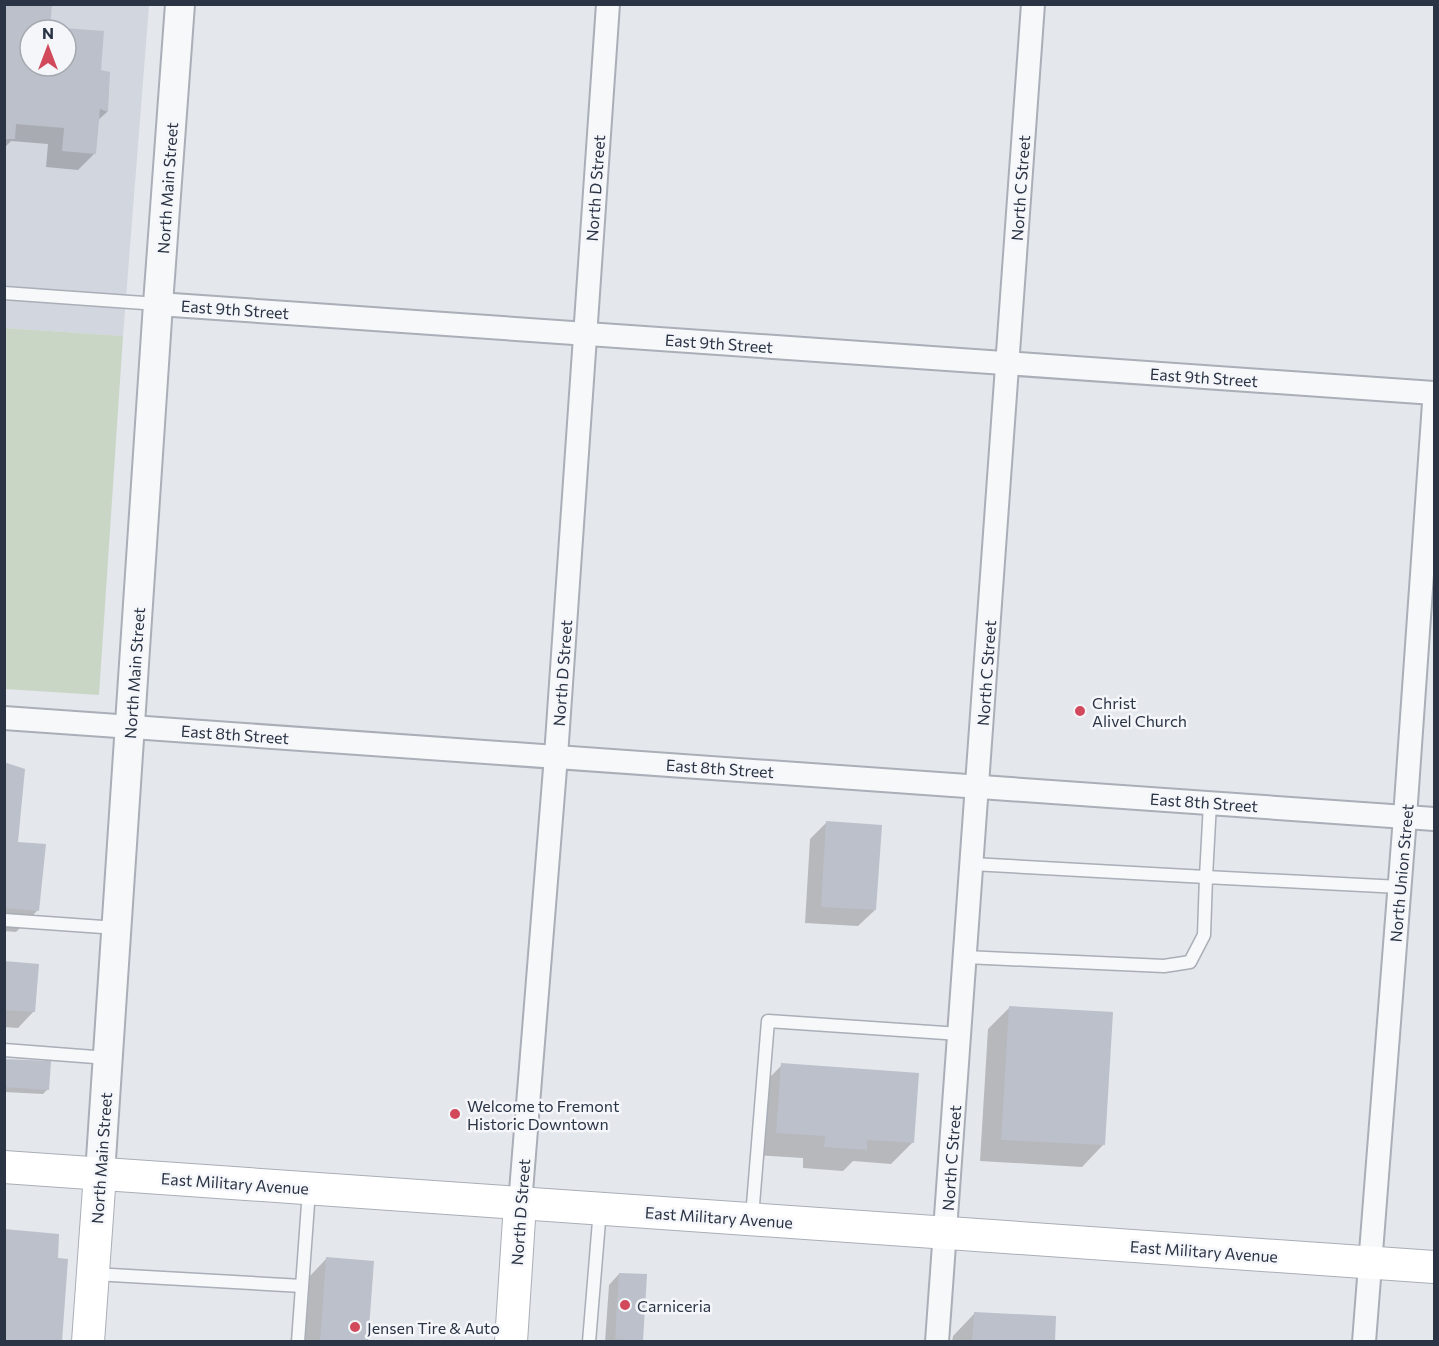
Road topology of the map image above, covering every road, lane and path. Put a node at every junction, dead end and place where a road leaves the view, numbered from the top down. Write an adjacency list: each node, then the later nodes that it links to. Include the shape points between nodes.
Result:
1 (180, 4): 5 (street, North Main Street)
2 (608, 4): 6 (street, North D Street)
3 (1033, 4): 7 (street, North C Street)
4 (4, 293): 5 (lane, East 9th Street)
5 (158, 304): 6 (street, East 9th Street); 11 (street, North Main Street)
6 (585, 333): 7 (street, East 9th Street); 12 (street, North D Street)
7 (1008, 364): 8 (street, East 9th Street); 13 (street, North C Street)
8 (1434, 393)
9 (1434, 403): 15 (street, North Union Street)
10 (4, 718): 11 (street, East 8th Street)
11 (131, 726): 12 (street, East 8th Street); 21 (street, North Main Street)
12 (556, 756): 13 (street, East 8th Street); 29 (street, North D Street)
13 (978, 786): 14 (street, East 8th Street); 17 (street, North C Street)
14 (1210, 803): 15 (street, East 8th Street); 18 (lane)
15 (1405, 817): 16 (street, East 8th Street); 19 (street, North Union Street)
16 (1434, 819)
17 (972, 864): 18 (lane); 22 (street, North C Street)
18 (1206, 877): 19 (lane); 22 (lane, via 1204,936 1190,962 1164,966)
19 (1400, 887): 33 (street, North Union Street)
20 (4, 920): 21 (lane)
21 (117, 928): 25 (street, North Main Street)
22 (965, 957): 23 (street, North C Street)
23 (960, 1034): 31 (lane, via 768,1021); 32 (street, North C Street)
24 (4, 1050): 25 (lane)
25 (108, 1058): 27 (street, North Main Street)
26 (4, 1167): 27 (main road, East Military Avenue)
27 (100, 1174): 28 (main road, East Military Avenue); 35 (main road, North Main Street)
28 (309, 1189): 29 (main road, East Military Avenue); 36 (lane)
29 (520, 1204): 30 (main road, East Military Avenue); 39 (main road, North D Street)
30 (600, 1209): 31 (main road, East Military Avenue); 40 (lane)
31 (752, 1220): 32 (main road, East Military Avenue)
32 (945, 1232): 33 (main road, East Military Avenue); 41 (street, North C Street)
33 (1369, 1263): 34 (main road, East Military Avenue); 42 (street, North Union Street)
34 (1434, 1267)
35 (93, 1274): 36 (lane); 37 (main road, North Main Street)
36 (302, 1286): 38 (lane)
37 (88, 1341)
38 (298, 1341)
39 (512, 1341)
40 (589, 1341)
41 (937, 1341)
42 (1364, 1341)

